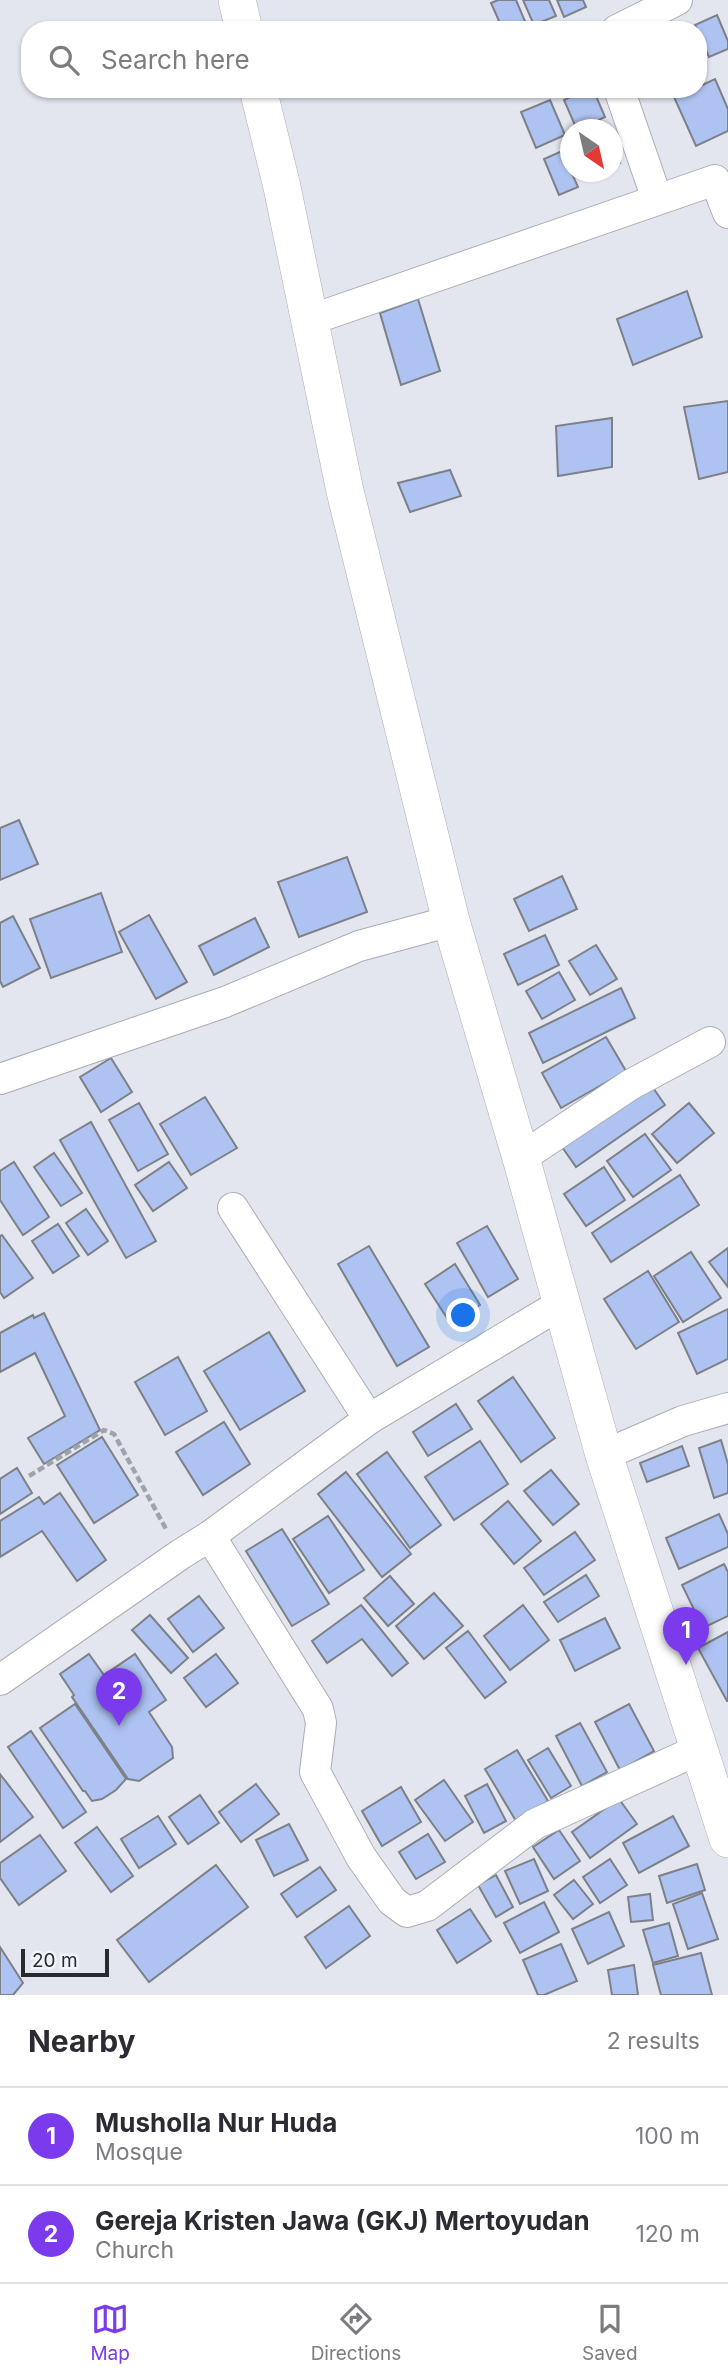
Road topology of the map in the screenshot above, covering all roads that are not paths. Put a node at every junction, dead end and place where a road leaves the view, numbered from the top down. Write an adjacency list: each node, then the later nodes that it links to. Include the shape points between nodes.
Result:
1 (237, 0): 3 (street)
2 (677, 0): 4 (street)
3 (242, 21)
4 (635, 21)
5 (260, 98): 10 (street)
6 (622, 98): 8 (street)
7 (721, 177): 8 (street); 9 (street)
8 (657, 198): 10 (street)
9 (728, 213)
10 (310, 320): 11 (street, via 345,491)
11 (451, 921): 13 (street, via 359,946 225,1002); 14 (street)
12 (710, 1042): 14 (street, via 629,1084)
13 (0, 1079)
14 (521, 1158): 16 (street)
15 (233, 1208): 18 (street)
16 (561, 1304): 18 (street); 19 (street)
17 (728, 1408): 19 (street, via 683,1421)
18 (369, 1419): 20 (street)
19 (604, 1455): 22 (street)
20 (210, 1536): 21 (street); 22 (street, via 318,1709 321,1723 315,1772 361,1857 392,1901 407,1912 427,1906 535,1824)
21 (0, 1680)
22 (700, 1749): 23 (street)
23 (728, 1839)

